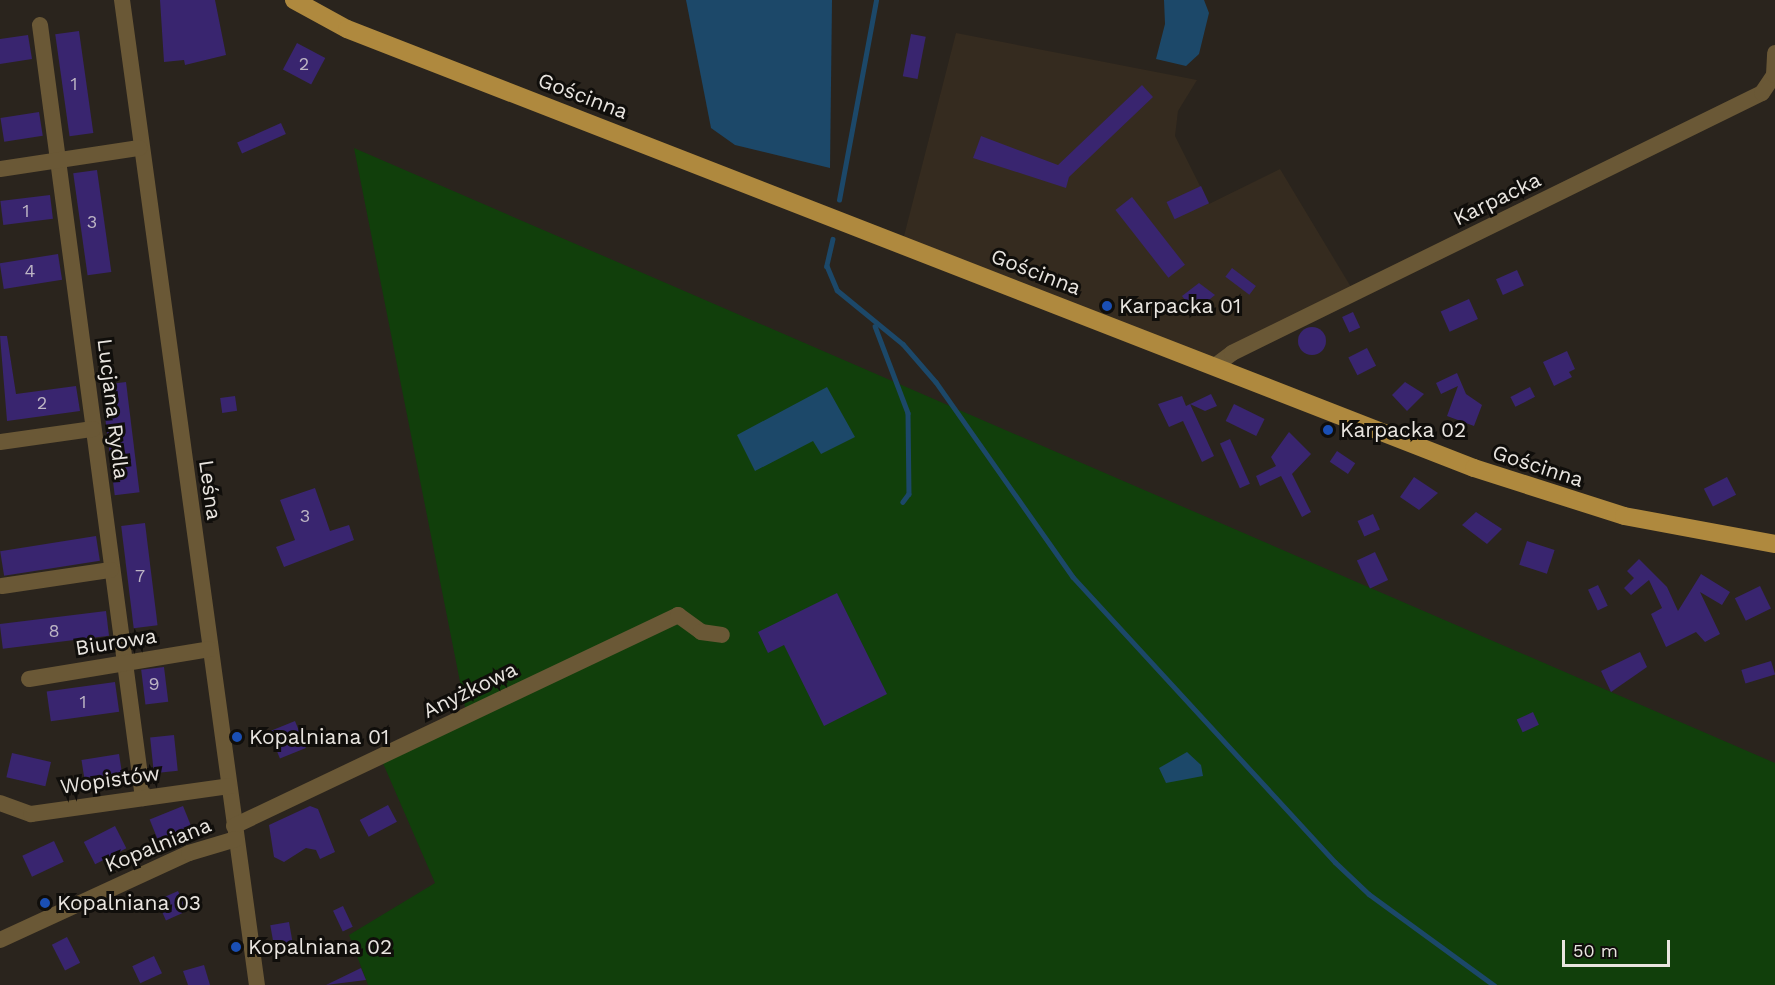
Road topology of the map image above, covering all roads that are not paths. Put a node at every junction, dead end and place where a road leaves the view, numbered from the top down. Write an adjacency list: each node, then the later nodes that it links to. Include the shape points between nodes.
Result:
1 (122, 0): 5 (street, Leśna)
2 (294, 0): 8 (main road, Gościnna, via 347,29)
3 (40, 25): 6 (street, Lucjana Rydla)
4 (1775, 53): 8 (street, Karpacka, via 1774,75 1762,93 1242,348)
5 (140, 148): 6 (street); 15 (street, Leśna)
6 (59, 161): 7 (street); 9 (street, Lucjana Rydla)
7 (0, 169)
8 (1215, 366): 11 (main road, Gościnna, via 1535,490 1624,516)
9 (93, 429): 10 (street); 12 (street, Lucjana Rydla)
10 (0, 442)
11 (1775, 544)
12 (111, 570): 13 (street); 16 (street, Lucjana Rydla)
13 (2, 586)
14 (722, 635): 21 (street, Anyżkowa, via 701,632 678,615)
15 (210, 649): 16 (street, Biurowa); 18 (street, Leśna)
16 (123, 663): 17 (street, Biurowa); 19 (street, Lucjana Rydla)
17 (30, 679)
18 (229, 786): 19 (street, Wopistów); 21 (street, Leśna)
19 (143, 798): 20 (street, Wopistów, via 31,814)
20 (0, 803)
21 (235, 833): 22 (street, Kopalniana); 23 (street, Leśna)
22 (0, 940)
23 (257, 985)

